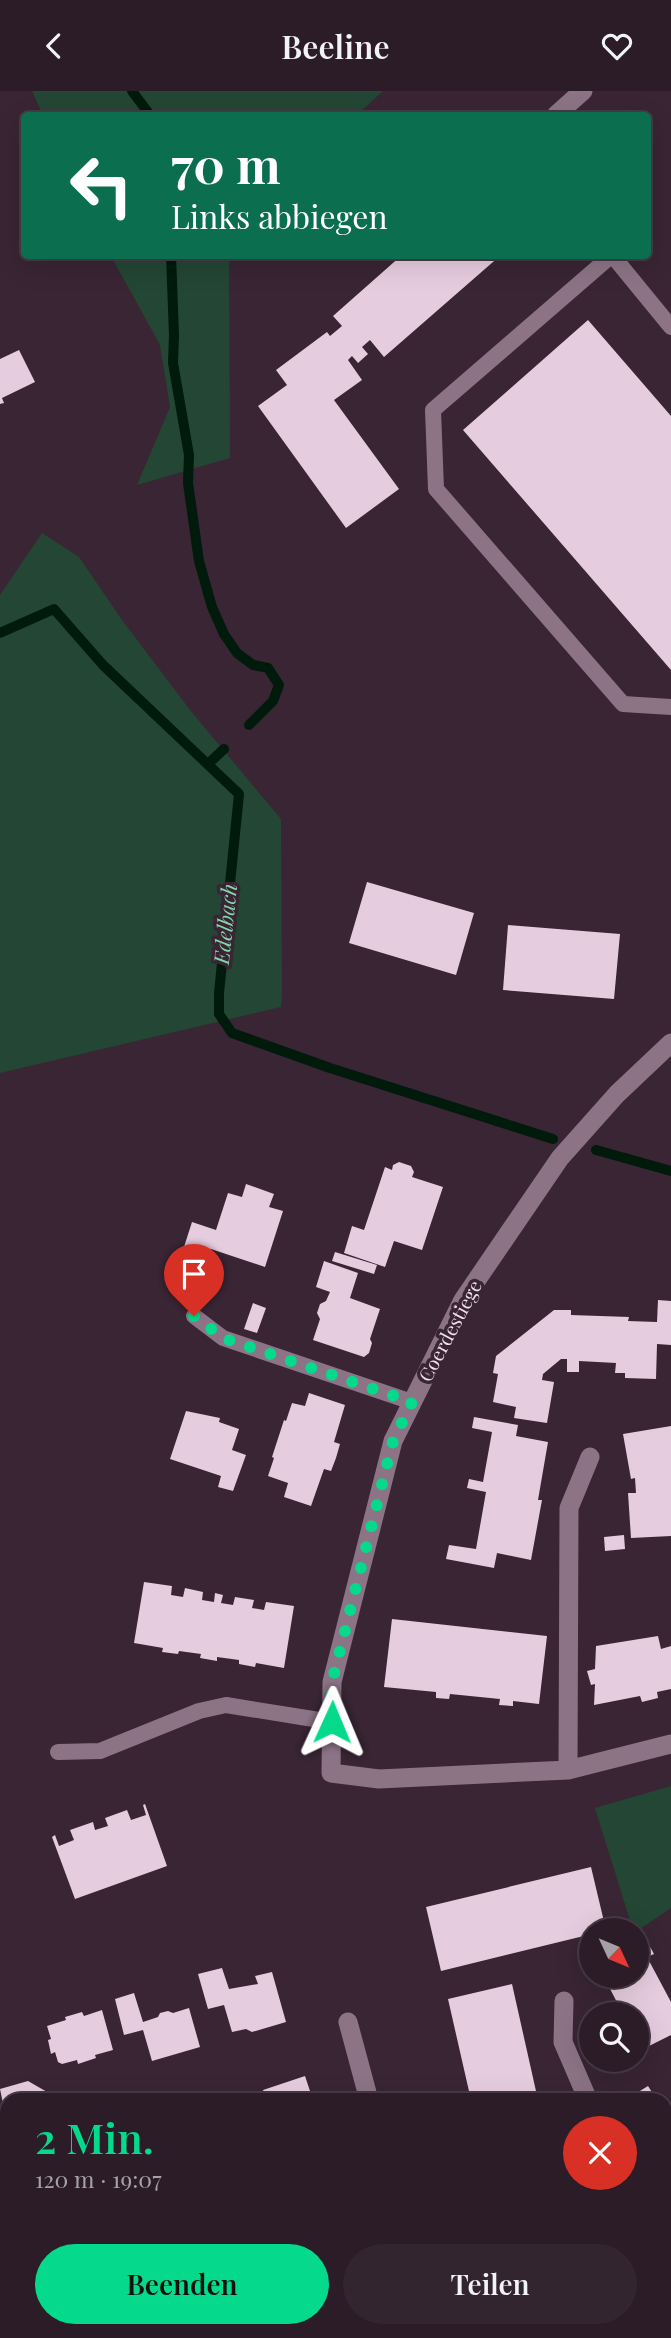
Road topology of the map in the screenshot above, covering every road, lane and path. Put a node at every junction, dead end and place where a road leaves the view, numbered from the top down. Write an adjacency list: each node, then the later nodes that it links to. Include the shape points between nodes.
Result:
1 (583, 91): 2 (street)
2 (559, 112)
3 (607, 259): 6 (lane, via 433,410 436,489 623,704)
4 (615, 259): 5 (lane)
5 (671, 327)
6 (671, 707)
7 (671, 1043): 9 (street, Coerdestiege, via 617,1094 561,1158 463,1300)
8 (194, 1316): 9 (lane, via 223,1338)
9 (412, 1402): 11 (street, Coerdestiege, via 393,1441 332,1682)
10 (590, 1457): 14 (street, via 569,1507)
11 (332, 1722): 13 (lane, via 226,1705 199,1711 100,1751); 14 (street, Coerdestiege, via 331,1773 379,1779)
12 (671, 1744): 14 (street, Coerdestiege)
13 (58, 1752)
14 (568, 1770)
15 (564, 2001): 18 (street, via 563,2042)
16 (348, 2022): 17 (street)
17 (367, 2093)
18 (585, 2093)

